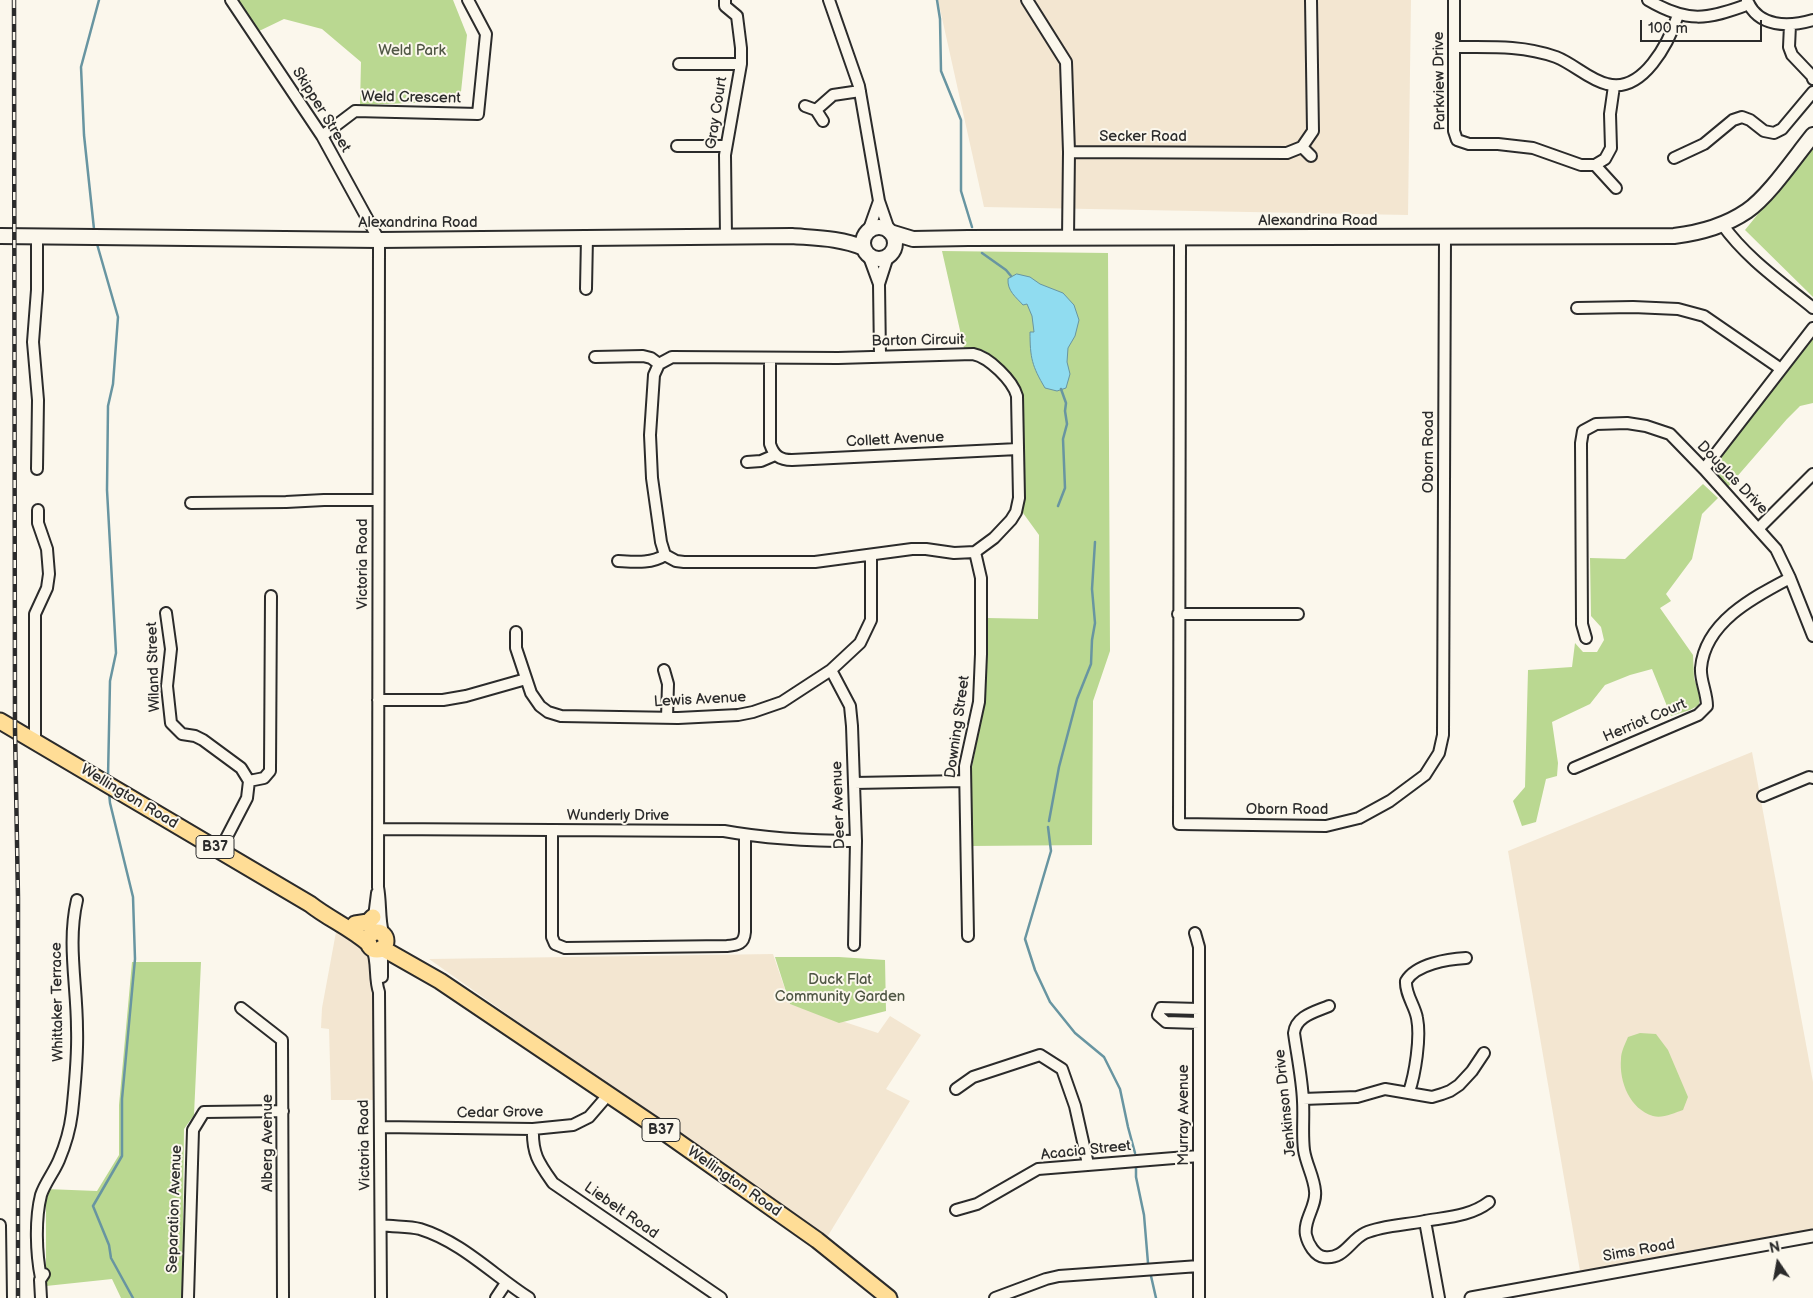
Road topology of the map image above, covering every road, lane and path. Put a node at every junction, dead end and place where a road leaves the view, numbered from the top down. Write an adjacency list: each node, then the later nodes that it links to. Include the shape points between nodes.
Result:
1 (231, 0): 24 (street, Skipper Street)
2 (468, 0): 24 (street, Weld Crescent, via 486,34 478,114 355,111)
3 (726, 0): 15 (street, Gray Court, via 725,6 737,16)
4 (829, 0): 18 (street)
5 (1027, 0): 28 (street, via 1066,62)
6 (1311, 0): 27 (street, via 1313,131)
7 (1454, 0): 13 (street, Parkview Drive)
8 (1648, 0): 10 (street)
9 (1748, 2): 10 (street, via 1712,16); 12 (street, via 1760,17 1774,24)
10 (1678, 15): 17 (street, via 1656,60 1639,77 1627,84)
11 (1813, 20): 12 (street)
12 (1790, 25): 16 (street, via 1792,55)
13 (1454, 47): 17 (street, via 1528,49 1558,58 1596,80); 31 (street, Parkview Drive, via 1454,131 1458,140 1469,144 1533,148 1581,165)
14 (679, 64): 15 (street)
15 (741, 64): 26 (street, Gray Court)
16 (1813, 79)
17 (1614, 86): 31 (street, via 1610,148 1605,159)
18 (860, 91): 21 (street, via 833,95); 33 (street)
19 (1813, 92): 30 (street, via 1782,129 1774,133 1764,131 1742,117 1733,120 1704,144)
20 (805, 106): 21 (street)
21 (816, 110): 22 (street)
22 (823, 121)
23 (1813, 135): 34 (main road, Alexandrina Road, via 1747,212)
24 (322, 136): 44 (street, Skipper Street)
25 (677, 146): 26 (street)
26 (726, 146): 38 (street, Gray Court)
27 (1302, 146): 28 (street, Secker Road, via 1287,153); 29 (street)
28 (1069, 152): 42 (street)
29 (1311, 156)
30 (1674, 158)
31 (1594, 165): 32 (street)
32 (1616, 188)
33 (879, 201): 35 (street); 45 (street)
34 (1722, 224): 40 (main road, Alexandrina Road, via 1698,234 1674,236); 50 (street, via 1746,254)
35 (889, 231): 43 (main road, Alexandrina Road); 45 (main road, via 876,228); 46 (main road, via 895,240)
36 (0, 236): 37 (main road, Alexandrina Road)
37 (37, 236): 44 (main road, Alexandrina Road); 60 (street, via 33,342 38,400)
38 (726, 237): 41 (main road, Alexandrina Road); 45 (main road, Alexandrina Road, via 792,236)
39 (1180, 237): 40 (main road, Alexandrina Road); 42 (main road, Alexandrina Road); 74 (street, Oborn Road)
40 (1445, 237): 74 (street, Oborn Road, via 1443,735 1440,753 1426,775 1390,801 1344,823 1326,826 1179,824)
41 (587, 238): 44 (main road, Alexandrina Road); 48 (street)
42 (1068, 238): 43 (main road, Alexandrina Road)
43 (913, 239): 46 (main road)
44 (379, 240): 63 (street, Victoria Road)
45 (867, 242): 46 (main road, via 878,259); 47 (street)
46 (890, 254): 47 (street)
47 (879, 284): 52 (street)
48 (586, 289)
49 (1577, 308): 56 (street, via 1678,308 1704,316)
50 (1813, 308)
51 (1813, 328): 56 (street)
52 (880, 356): 54 (street, Barton Circuit); 57 (street, Barton Circuit, via 981,356 1016,391)
53 (595, 357): 55 (street, via 643,356)
54 (770, 358): 55 (street, Barton Circuit, via 672,358); 58 (street, via 770,444)
55 (659, 364): 68 (street, via 654,374 650,435 652,478)
56 (1781, 369): 61 (street)
57 (1018, 449): 58 (street, Collett Avenue, via 792,460); 67 (street, Barton Circuit, via 1020,498 1016,512 994,538)
58 (775, 455): 59 (street, Collett Avenue, via 761,462)
59 (747, 462)
60 (37, 469)
61 (1704, 469): 66 (street, Douglas Drive); 78 (street, Douglas Drive, via 1670,434 1646,426 1596,424 1584,431 1581,443 1582,624)
62 (1813, 474): 66 (street)
63 (378, 500): 64 (street); 82 (street, Victoria Road)
64 (191, 503)
65 (38, 510): 85 (street, via 49,568 47,588 35,614)
66 (1759, 528): 71 (street, Douglas Drive, via 1776,549)
67 (975, 552): 69 (street, via 912,549); 88 (street, Downing Street, via 981,578 979,702 968,749)
68 (665, 555): 69 (street, via 684,562 796,562); 70 (street, via 649,562)
69 (871, 555): 80 (street, Lewis Avenue, via 871,620 860,643)
70 (618, 562)
71 (1790, 578): 77 (street, Douglas Drive); 86 (street, Herriot Court, via 1751,598 1718,627 1704,652 1701,670 1707,706 1698,714)
72 (271, 596): 89 (street, via 270,771 264,778)
73 (166, 613): 89 (street, Wiland Street, via 171,649 167,686 171,723 182,734 203,740 241,768)
74 (1178, 614): 75 (street)
75 (1298, 614)
76 (516, 632): 81 (street, Lewis Avenue, via 516,648)
77 (1813, 636)
78 (1586, 638)
79 (664, 670): 83 (street, via 668,684)
80 (831, 670): 83 (street, Lewis Avenue, via 782,702 753,712); 90 (street, Deer Avenue, via 850,706)
81 (526, 679): 82 (street, via 443,700); 83 (street, Lewis Avenue, via 536,702 554,714)
82 (378, 700): 92 (street, Victoria Road)
83 (667, 718)
84 (0, 720): 85 (main road, Wellington Road / B37)
85 (34, 740): 96 (main road, Wellington Road / B37)
86 (1574, 768)
87 (1813, 778): 91 (street)
88 (965, 781): 90 (street); 103 (street, Downing Street)
89 (249, 782): 96 (street, via 247,798)
90 (854, 783): 95 (street, Deer Avenue)
91 (1763, 796)
92 (379, 829): 93 (street, Wunderly Drive); 97 (street, Victoria Road)
93 (552, 831): 94 (street, Wunderly Drive, via 724,831); 94 (street, via 552,937 555,944 566,948 736,946 741,943 744,938)
94 (745, 835): 95 (street, Wunderly Drive, via 809,841)
95 (856, 841): 105 (street, Deer Avenue)
96 (220, 850): 99 (main road, Wellington Road / B37)
97 (378, 887): 100 (street, Victoria Road); 104 (street, Victoria Road, via 381,899)
98 (77, 900): 132 (street, Whittaker Terrace, via 72,920 77,1030 72,1114 65,1143 42,1194 37,1245 43,1275)
99 (310, 904): 101 (main road, Wellington Road / B37); 104 (main road, Wellington Road / B37)
100 (373, 917): 101 (main road); 104 (street, Victoria Road)
101 (354, 924): 104 (main road, Wellington Road / B37)
102 (1195, 933): 111 (street, Murray Avenue, via 1199,947)
103 (968, 936)
104 (378, 944): 107 (main road, Wellington Road / B37); 107 (main road, Wellington Road / B37, via 391,958); 108 (street, Victoria Road, via 375,960); 108 (street, Victoria Road, via 382,986)
105 (854, 945)
106 (1466, 958): 115 (street, via 1448,959 1416,970 1406,981 1418,1029 1414,1076)
107 (426, 971): 116 (main road, Wellington Road / B37)
108 (379, 992): 119 (street, Victoria Road)
109 (1329, 1006): 117 (street, Jenkinson Drive, via 1310,1014 1295,1026)
110 (241, 1008): 118 (street, Alberg Avenue, via 282,1040)
111 (1199, 1009): 112 (street, Murray Avenue); 112 (street, via 1161,1008 1158,1015 1166,1022)
112 (1199, 1023): 121 (street, Murray Avenue)
113 (1484, 1053): 115 (street, via 1472,1071 1450,1092 1432,1097)
114 (956, 1089): 122 (street, via 973,1077 1040,1055 1062,1069 1075,1106)
115 (1409, 1092): 117 (street, via 1385,1089 1358,1097)
116 (608, 1094): 120 (street, Cedar Grove, via 589,1117 573,1125); 139 (main road, Wellington Road / B37, via 817,1240)
117 (1303, 1100): 125 (street, Jenkinson Drive, via 1304,1152 1315,1190 1305,1232 1314,1251 1323,1258 1332,1257 1374,1230)
118 (283, 1111): 133 (street, Separation Avenue, via 204,1112 193,1130); 134 (street, Alberg Avenue)
119 (380, 1127): 120 (street, Cedar Grove); 127 (street, Victoria Road)
120 (533, 1129): 138 (street, Liebelt Road, via 532,1143 538,1161 553,1183)
121 (1199, 1156): 122 (street, Acacia Street); 129 (street, Murray Avenue)
122 (1088, 1164): 124 (street, Acacia Street, via 1038,1169 977,1204)
123 (1489, 1202): 125 (street, Jenkinson Drive, via 1471,1213)
124 (956, 1210)
125 (1425, 1221): 142 (street)
126 (0, 1225): 131 (street)
127 (381, 1225): 130 (street, via 419,1229 454,1243); 135 (street, Victoria Road)
128 (1813, 1236): 143 (street, Sims Road)
129 (1199, 1266): 140 (street, via 1059,1276); 141 (street, Murray Avenue)
130 (506, 1283): 136 (street); 137 (street)
131 (2, 1298)
132 (41, 1298)
133 (188, 1298)
134 (283, 1298)
135 (381, 1298)
136 (496, 1298)
137 (529, 1298)
138 (721, 1298)
139 (889, 1298)
140 (995, 1298)
141 (1198, 1298)
142 (1439, 1298)
143 (1471, 1298)

